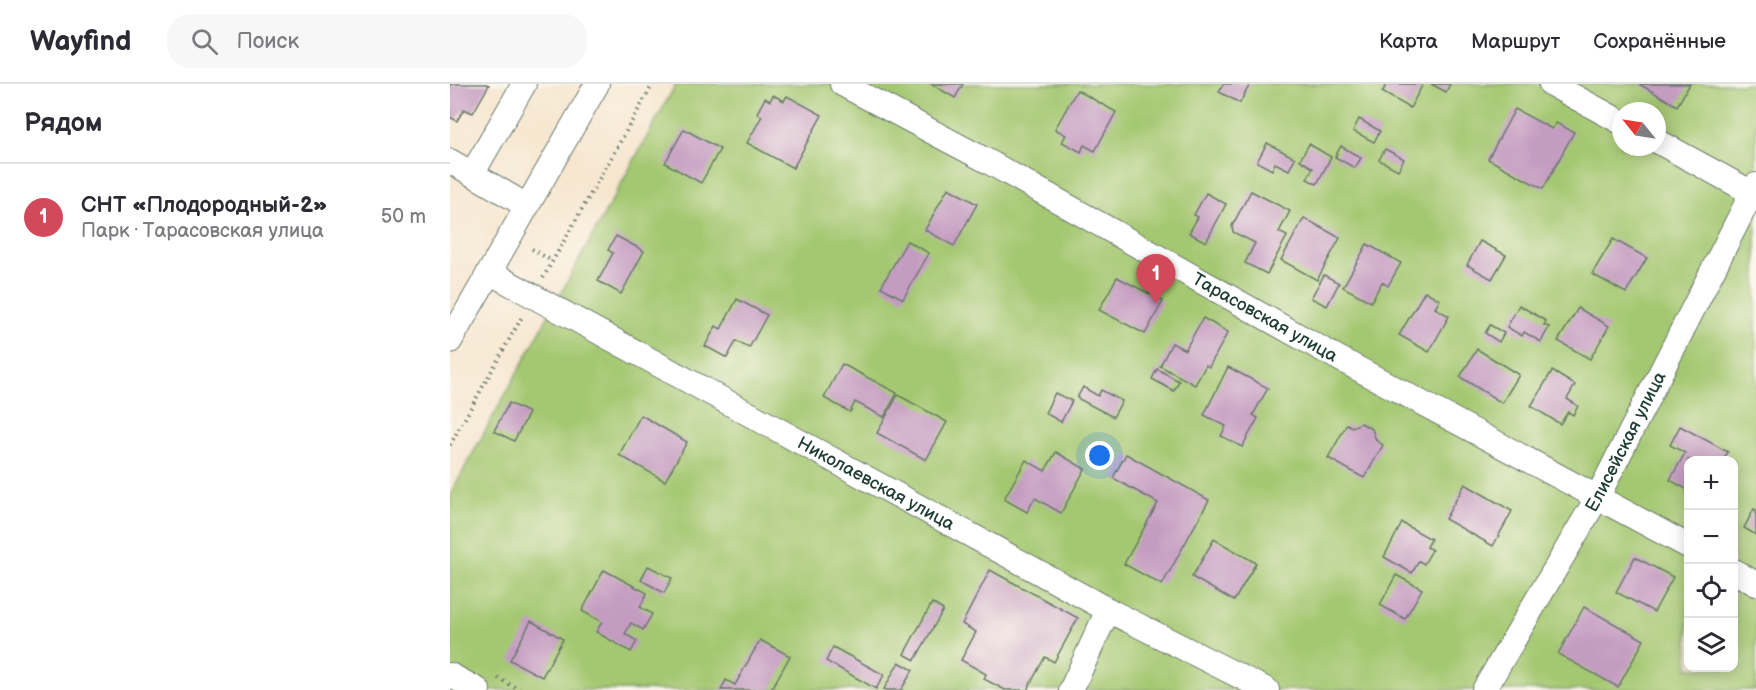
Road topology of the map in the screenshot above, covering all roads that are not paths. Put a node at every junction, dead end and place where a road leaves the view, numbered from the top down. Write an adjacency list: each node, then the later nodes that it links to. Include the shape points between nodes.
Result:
1 (524, 84): 8 (street)
2 (597, 84): 10 (street)
3 (842, 84): 13 (street, Тарасовская улица)
4 (1551, 84): 5 (street)
5 (1612, 117)
6 (1666, 146): 9 (street)
7 (450, 161): 8 (street)
8 (472, 174): 10 (street)
9 (1755, 191): 13 (street, Елисейская улица)
10 (527, 206): 11 (street)
11 (489, 272): 12 (street); 17 (street, Николаевская улица)
12 (450, 342)
13 (1597, 498): 14 (street, Тарасовская улица); 22 (street, Елисейская улица)
14 (1684, 543)
15 (1738, 573): 16 (street)
16 (1756, 584)
17 (1108, 610): 20 (street); 21 (street, Николаевская улица)
18 (450, 675): 19 (street)
19 (478, 690)
20 (1071, 690)
21 (1267, 690)
22 (1484, 690)

